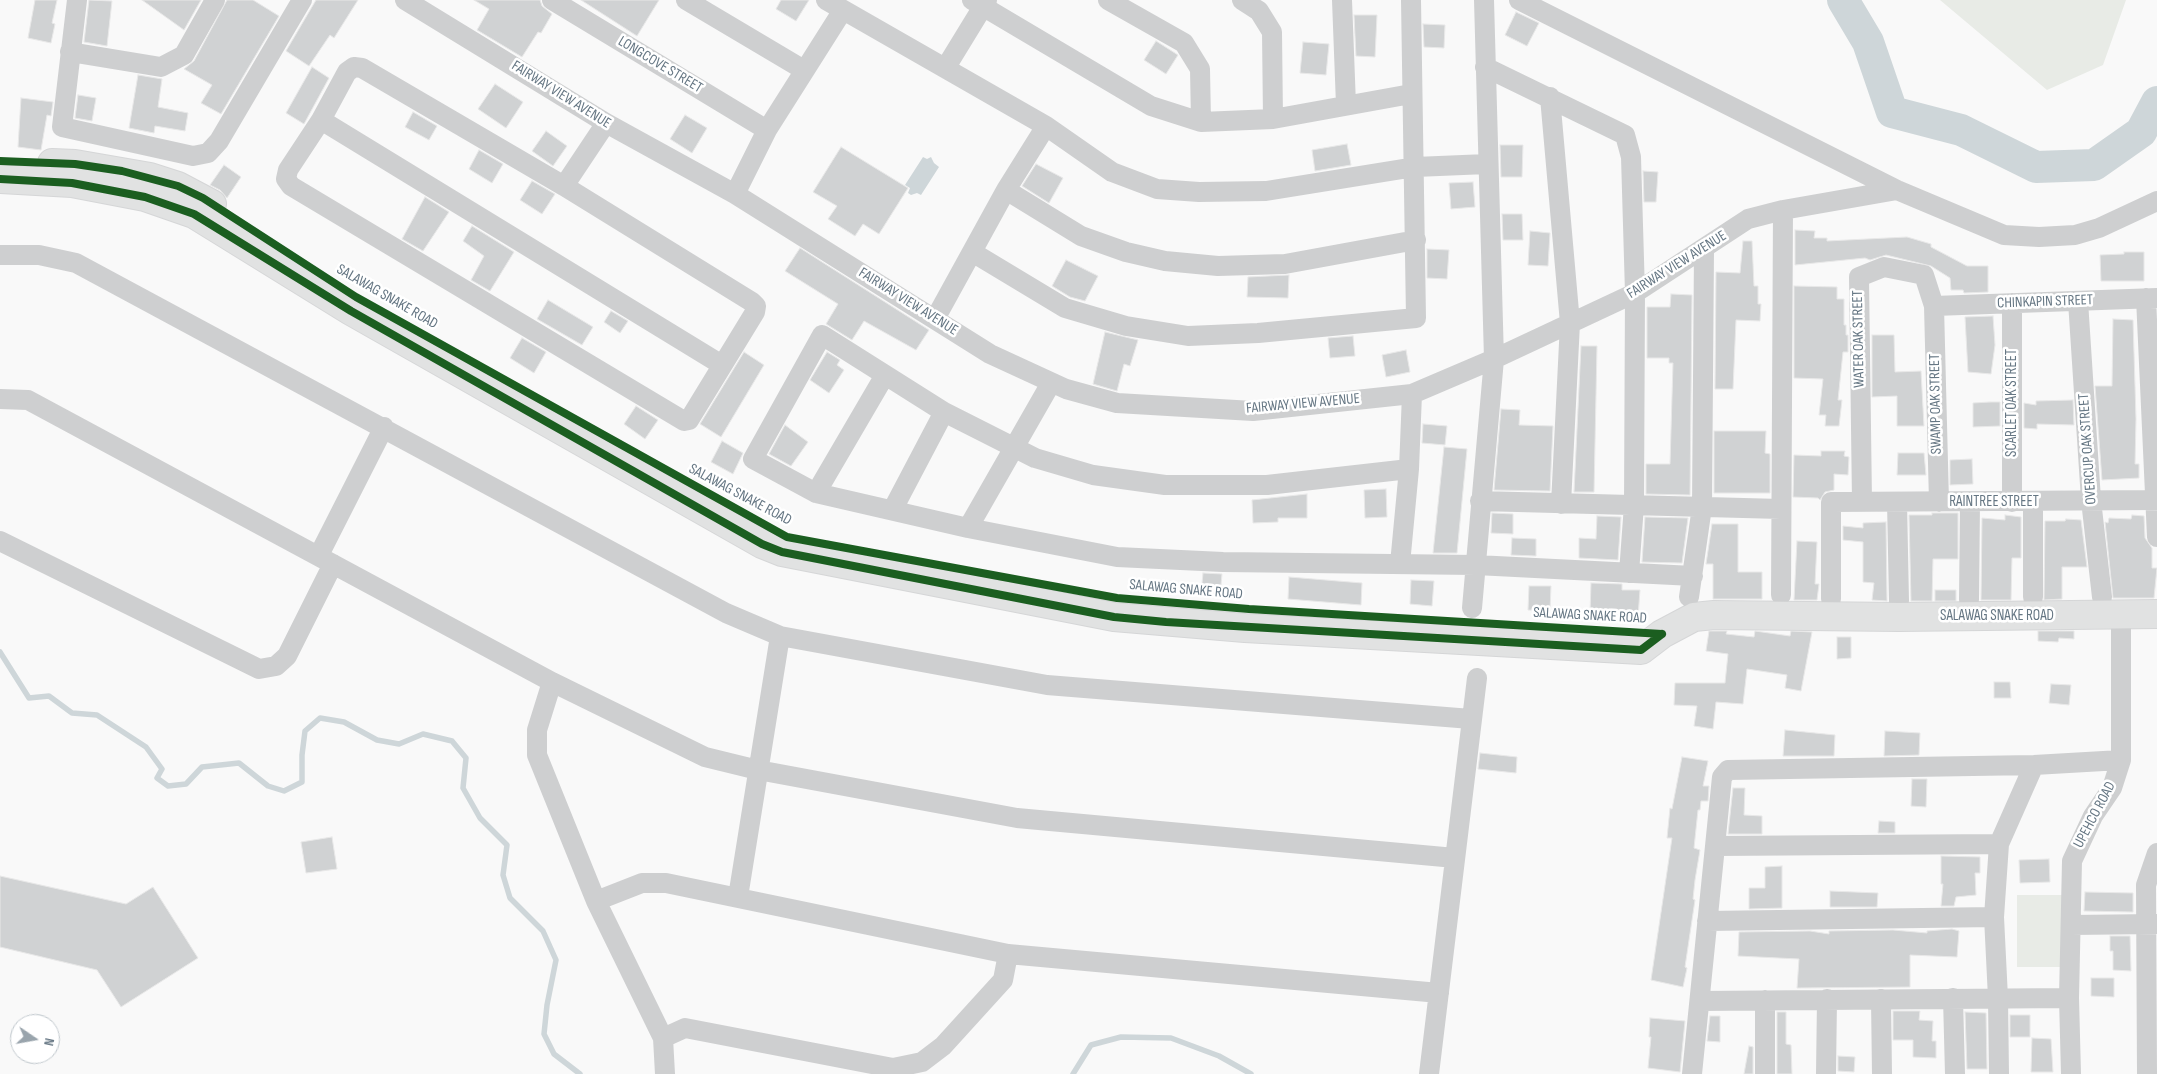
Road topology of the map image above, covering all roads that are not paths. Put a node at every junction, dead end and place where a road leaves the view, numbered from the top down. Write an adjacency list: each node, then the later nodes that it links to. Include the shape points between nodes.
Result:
1 (77, 0): 15 (street)
2 (215, 0): 15 (street, via 184,55 162,67)
3 (302, 0): 15 (street, via 220,141 208,153 192,156 62,126)
4 (405, 0): 25 (street, FAIRWAY VIEW AVENUE)
5 (552, 0): 27 (street, LONGCOVE STREET)
6 (686, 0): 18 (street)
7 (1108, 0): 24 (street, via 1184,44 1200,69)
8 (1242, 0): 22 (street, via 1259,11 1272,32)
9 (1342, 0): 21 (street)
10 (1412, 0): 19 (street)
11 (1484, 0): 16 (street)
12 (1519, 0): 34 (street)
13 (980, 2): 17 (street); 24 (street, via 1151,106)
14 (834, 5): 17 (street); 18 (street)
15 (70, 52)
16 (1485, 66): 20 (street); 29 (street)
17 (946, 67): 26 (street)
18 (804, 70): 27 (street)
19 (1412, 94): 21 (street); 30 (street)
20 (1550, 97): 42 (street, via 1625,135 1631,156); 48 (street)
21 (1346, 105): 22 (street)
22 (1272, 119): 24 (street)
23 (321, 120): 32 (street, via 346,72 354,67 362,68); 50 (street); 50 (street, via 288,170 286,179 291,186 684,421 689,420)
24 (1201, 122)
25 (606, 123): 32 (street); 35 (street, FAIRWAY VIEW AVENUE)
26 (1046, 126): 30 (street, via 1112,172 1157,189 1266,191); 33 (street)
27 (767, 130): 35 (street)
28 (0, 161): 81 (main road, SALAWAG SNAKE ROAD, via 75,164 122,171 178,186 203,198 356,297 787,536)
29 (1487, 164): 30 (street); 49 (street)
30 (1415, 167): 38 (street)
31 (0, 179): 81 (main road, SALAWAG SNAKE ROAD, via 72,183 145,197 194,214 351,311 762,544 782,552)
32 (564, 186): 50 (street, via 756,306 756,312)
33 (1006, 190): 38 (street, via 1081,236 1165,261 1218,266 1285,264); 40 (street)
34 (1898, 190): 36 (street, via 2004,235 2039,237 2075,235 2099,228); 37 (street, FAIRWAY VIEW AVENUE)
35 (735, 194): 47 (street, FAIRWAY VIEW AVENUE)
36 (2157, 200)
37 (1783, 210): 39 (street, FAIRWAY VIEW AVENUE, via 1748,219); 73 (street)
38 (1416, 240): 40 (street, via 1416,318 1258,333 1188,336 1126,326 1065,308)
39 (1704, 250): 42 (street, FAIRWAY VIEW AVENUE); 71 (street)
40 (972, 252): 47 (street)
41 (0, 255): 56 (street, via 39,255 76,263)
42 (1635, 293): 48 (street, FAIRWAY VIEW AVENUE); 70 (street)
43 (2151, 298): 44 (street, CHINKAPIN STREET); 61 (street)
44 (2078, 301): 45 (street, CHINKAPIN STREET); 60 (street, OVERCUP OAK STREET)
45 (2012, 303): 46 (street, CHINKAPIN STREET); 67 (street, SCARLET OAK STREET)
46 (1934, 306): 63 (street, WATER OAK STREET, via 1924,275 1884,268 1858,277); 65 (street, SWAMP OAK STREET)
47 (935, 319): 52 (street, FAIRWAY VIEW AVENUE, via 990,354)
48 (1570, 323): 49 (street, FAIRWAY VIEW AVENUE); 69 (street)
49 (1494, 359): 53 (street, FAIRWAY VIEW AVENUE); 62 (street)
50 (722, 366)
51 (885, 376): 55 (street); 59 (street); 59 (street, via 822,335 753,460)
52 (1051, 383): 53 (street, FAIRWAY VIEW AVENUE, via 1117,403 1253,410); 57 (street)
53 (1412, 394): 58 (street)
54 (0, 399): 77 (street, via 28,400)
55 (944, 412): 57 (street); 72 (street)
56 (384, 427): 77 (street); 92 (street, via 726,612)
57 (1014, 447): 58 (street, via 1035,458 1093,475 1165,485 1267,485); 74 (street)
58 (1409, 470): 78 (street)
59 (816, 493): 72 (street)
60 (2091, 500): 61 (street, RAINTREE STREET); 68 (street, RAINTREE STREET); 89 (street, OVERCUP OAK STREET)
61 (2156, 500): 75 (street)
62 (1480, 501): 69 (street); 79 (street)
63 (1862, 502): 64 (street, RAINTREE STREET); 86 (street, RAINTREE STREET, via 1830,502)
64 (1897, 502): 65 (street, RAINTREE STREET); 88 (street)
65 (1939, 502): 66 (street, RAINTREE STREET)
66 (1970, 502): 67 (street, RAINTREE STREET); 87 (street)
67 (2012, 502): 68 (street, RAINTREE STREET)
68 (2033, 502): 84 (street)
69 (1561, 504): 70 (street)
70 (1634, 505): 71 (street); 80 (street)
71 (1702, 507): 73 (street); 82 (street)
72 (893, 509): 74 (street)
73 (1781, 509): 83 (street)
74 (968, 528): 78 (street, via 1117,557)
75 (2157, 537)
76 (0, 541): 77 (street, via 259,669 276,666 287,656)
77 (326, 559): 94 (street)
78 (1400, 564): 79 (street)
79 (1476, 565): 80 (street); 90 (street)
80 (1629, 573): 82 (street)
81 (949, 576): 89 (main road, SALAWAG SNAKE ROAD, via 1168,604 1662,634 1694,617 1714,615)
82 (1693, 576): 85 (street)
83 (1781, 595)
84 (2033, 597)
85 (1688, 598)
86 (1830, 599)
87 (1969, 600)
88 (1899, 601)
89 (2112, 607): 91 (main road, SALAWAG SNAKE ROAD); 96 (street, UPEHCO ROAD)
90 (1472, 608)
91 (2157, 614)
92 (780, 636): 95 (street, via 1046,685); 98 (street)
93 (1476, 678): 95 (street)
94 (552, 682): 98 (street, via 705,756); 104 (street, via 537,730 537,755)
95 (1472, 719): 102 (street)
96 (2121, 760): 97 (street); 107 (street, UPEHCO ROAD, via 2112,788 2093,816 2072,861)
97 (2034, 765): 99 (street); 100 (street, via 1728,770 1722,777)
98 (758, 770): 102 (street, via 1017,818); 103 (street)
99 (1999, 844): 100 (street); 105 (street)
100 (1715, 846): 106 (street)
101 (2157, 853): 108 (street, via 2146,885)
102 (1455, 858): 111 (street)
103 (738, 897): 104 (street, via 666,883 642,883); 109 (street)
104 (596, 901): 119 (street)
105 (1994, 917): 106 (street); 113 (street)
106 (1707, 921): 118 (street)
107 (2071, 924): 108 (street); 114 (street, UPEHCO ROAD)
108 (2151, 924): 110 (street)
109 (1008, 954): 111 (street); 119 (street, via 1003,980 943,1046 922,1062 893,1068 685,1028)
110 (2152, 987): 120 (street)
111 (1439, 994): 122 (street)
112 (1953, 998): 113 (street); 116 (street); 127 (street)
113 (1998, 998): 114 (street); 128 (street)
114 (2069, 998): 129 (street, UPEHCO ROAD)
115 (1827, 999): 116 (street); 117 (street); 125 (street)
116 (1881, 999): 126 (street)
117 (1765, 1000): 118 (street); 124 (street)
118 (1700, 1001): 123 (street)
119 (664, 1038): 121 (street)
120 (2152, 1047): 130 (street)
121 (664, 1074)
122 (1429, 1074)
123 (1692, 1074)
124 (1765, 1074)
125 (1826, 1074)
126 (1882, 1074)
127 (1955, 1074)
128 (1999, 1074)
129 (2071, 1074)
130 (2147, 1074)

